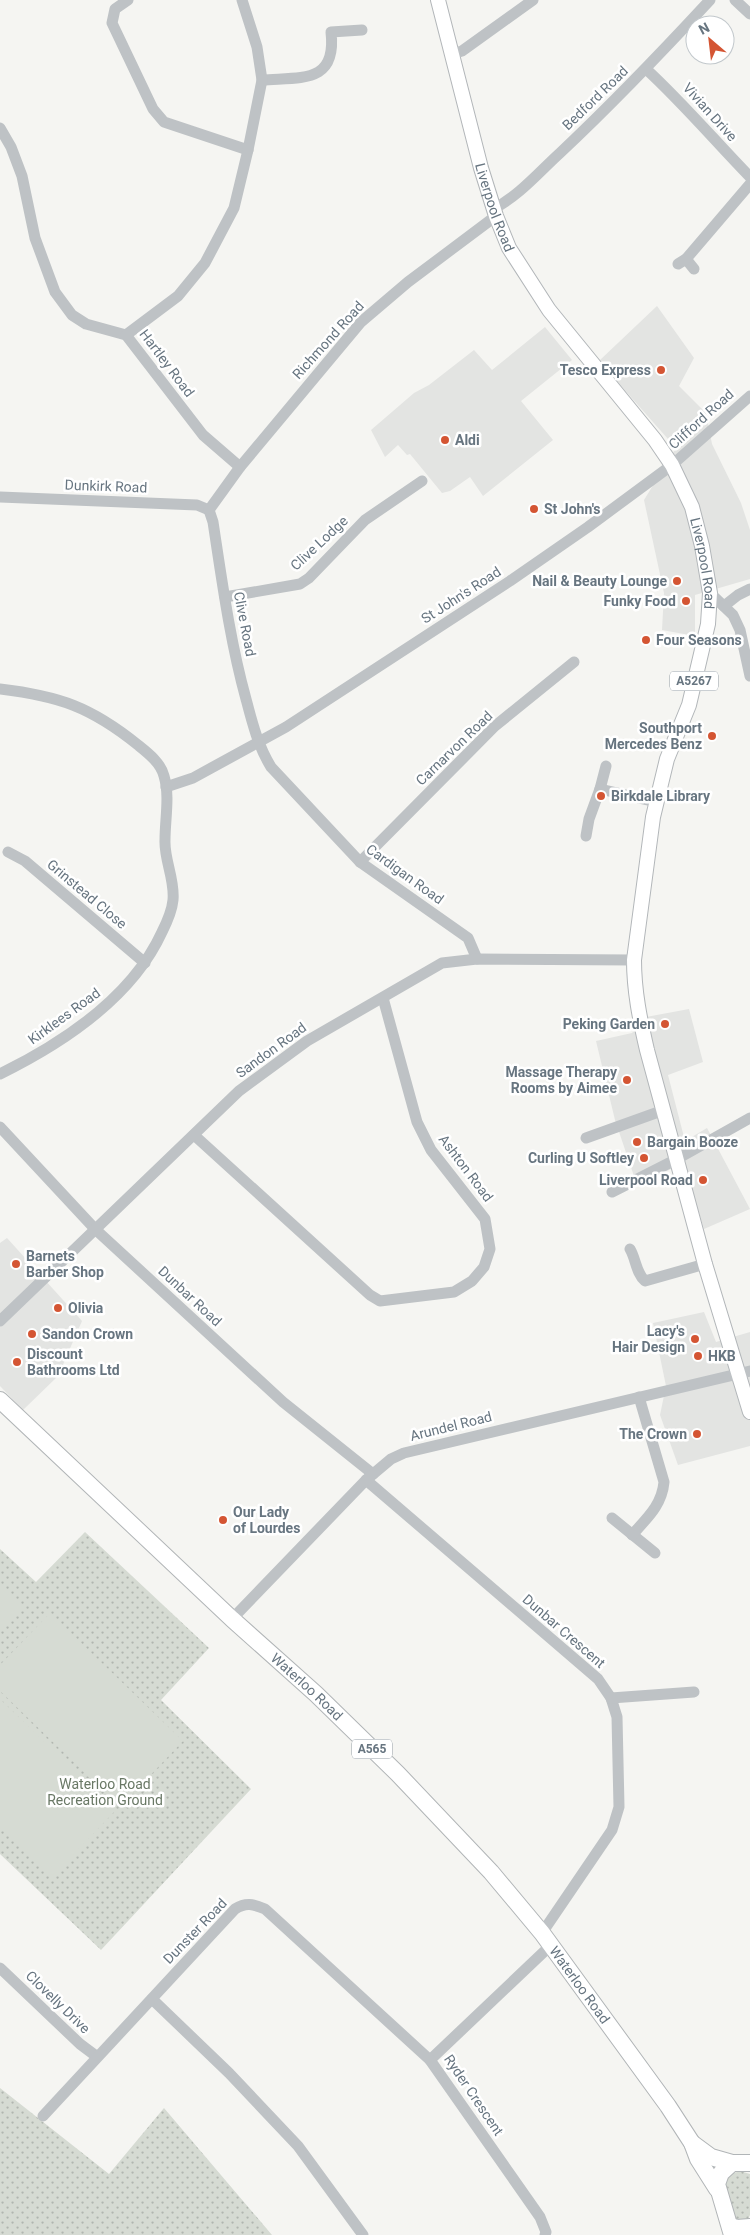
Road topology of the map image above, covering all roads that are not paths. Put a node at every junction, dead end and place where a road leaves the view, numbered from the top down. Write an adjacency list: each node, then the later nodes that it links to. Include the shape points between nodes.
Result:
1 (128, 0): 13 (street, via 115,9 112,23 153,109 164,122)
2 (242, 0): 11 (street, via 257,47)
3 (438, 0): 9 (main road, Liverpool Road / A5267)
4 (532, 0): 9 (street, via 462,51)
5 (710, 0): 10 (street, Bedford Road)
6 (735, 0): 7 (street)
7 (750, 14)
8 (362, 30): 11 (street, via 331,32 333,47 329,61 315,76)
9 (452, 54): 16 (main road, Liverpool Road / A5267)
10 (646, 69): 14 (street, Vivian Drive, via 680,100); 16 (street, Bedford Road)
11 (262, 80): 13 (street)
12 (0, 128): 18 (street, Hartley Road, via 22,176 35,238 55,292 72,315 86,324)
13 (248, 150): 18 (street, via 234,208 205,263 178,296)
14 (750, 177)
15 (750, 184): 17 (street, via 682,262)
16 (495, 212): 20 (main road, Liverpool Road / A5267, via 509,248 549,310); 21 (street, Richmond Road, via 362,322)
17 (694, 270)
18 (126, 335): 21 (street, Hartley Road, via 203,435)
19 (750, 396): 20 (street, Clifford Road)
20 (672, 465): 26 (main road, Liverpool Road / A5267, via 692,507); 32 (street, St John's Road, via 510,582 286,727)
21 (240, 467): 24 (street, Richmond Road)
22 (422, 481): 27 (street, Clive Lodge, via 365,520 300,584)
23 (0, 497): 24 (street, Dunkirk Road, via 197,505)
24 (209, 510): 27 (street, Clive Road)
25 (750, 589): 28 (street)
26 (710, 593): 28 (street); 36 (main road, Liverpool Road / A5267, via 708,624 688,705 667,759)
27 (224, 597): 32 (street, Clive Road, via 240,678)
28 (724, 606): 30 (street, via 740,630)
29 (574, 662): 39 (street, Carnarvon Road, via 496,726)
30 (750, 676)
31 (0, 689): 34 (street, via 39,693 83,708 115,727 152,757 164,774)
32 (259, 741): 34 (street, via 192,778); 39 (street, Cardigan Road, via 271,767)
33 (606, 766): 35 (street)
34 (166, 787): 42 (street, Kirklees Road, via 165,843 173,879 173,901 158,941)
35 (600, 789): 36 (street); 37 (street)
36 (656, 802): 41 (main road, Liverpool Road / A5267)
37 (586, 836)
38 (8, 852): 42 (street, Grinstead Close, via 24,861)
39 (360, 862): 40 (street, Cardigan Road, via 468,938)
40 (477, 959): 41 (street, Sandon Road); 43 (street, Sandon Road, via 442,963)
41 (634, 960): 45 (main road, Liverpool Road / A5267, via 635,994)
42 (144, 962): 44 (street, Kirklees Road, via 119,993 90,1018 23,1063)
43 (383, 998): 48 (street, Sandon Road, via 307,1041 239,1091); 48 (street, Ashton Road, via 417,1122 431,1150 485,1219 490,1249 484,1267 472,1281 454,1292 380,1301)
44 (0, 1074)
45 (664, 1110): 49 (street); 50 (main road, Liverpool Road / A5267)
46 (750, 1118): 50 (street)
47 (0, 1127): 52 (street, Dunbar Road)
48 (194, 1135): 52 (street, Sandon Road)
49 (586, 1138)
50 (677, 1159): 51 (street); 54 (main road, Liverpool Road / A5267)
51 (612, 1192)
52 (94, 1229): 55 (street, Sandon Road); 60 (street, Dunbar Road)
53 (630, 1249): 54 (street, via 645,1281)
54 (705, 1264): 56 (main road, Liverpool Road / A5267)
55 (0, 1321)
56 (744, 1372): 57 (street, Arundel Road); 59 (main road, Liverpool Road / A5267)
57 (639, 1397): 60 (street, Arundel Road, via 404,1453 391,1459); 62 (street, via 664,1482 657,1506)
58 (0, 1400): 64 (highway, Waterloo Road / A565)
59 (750, 1412)
60 (370, 1477): 64 (street, Arundel Road); 66 (street, Dunbar Crescent, via 598,1679)
61 (612, 1518): 62 (street)
62 (632, 1535): 63 (street)
63 (655, 1553)
64 (232, 1619): 67 (highway, Waterloo Road / A565, via 316,1694 398,1774 491,1872)
65 (694, 1692): 66 (street)
66 (612, 1698): 67 (street, Dunbar Crescent, via 618,1736 617,1818)
67 (546, 1940): 71 (street, Ryder Crescent); 73 (highway, Waterloo Road / A565)
68 (0, 1968): 70 (street, Clovelly Drive)
69 (152, 1998): 70 (street, Dunster Road); 71 (street, Dunster Road, via 235,1909 243,1904 254,1904 265,1909); 78 (street, via 298,2146)
70 (96, 2056): 72 (street, Dunster Road)
71 (430, 2060): 79 (street, Ryder Crescent, via 540,2217 546,2232)
72 (43, 2116)
73 (692, 2143): 74 (highway, Waterloo Road / A565, via 712,2157); 75 (highway, Waterloo Road / A565)
74 (743, 2161): 75 (highway, A565, via 721,2173)
75 (717, 2189): 77 (highway, A565)
76 (750, 2227): 77 (highway, A565)
77 (731, 2230)
78 (363, 2235)
79 (544, 2235)

